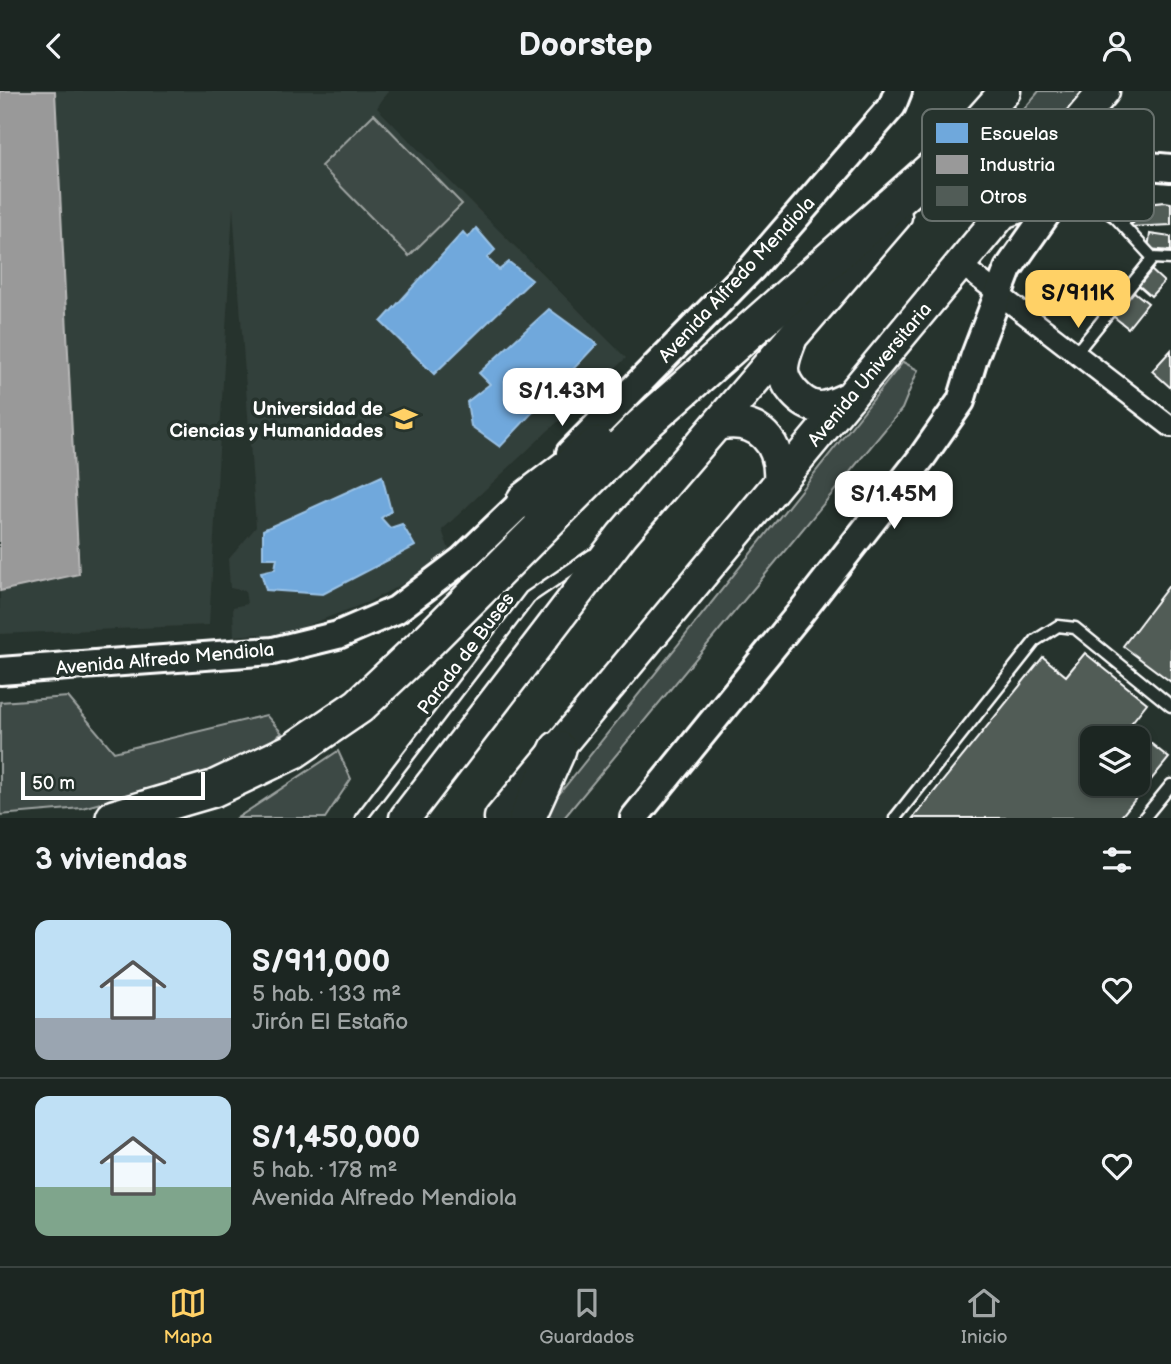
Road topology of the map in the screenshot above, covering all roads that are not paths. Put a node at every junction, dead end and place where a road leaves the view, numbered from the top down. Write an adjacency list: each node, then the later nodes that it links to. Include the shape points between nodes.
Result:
1 (898, 91): 22 (street, Avenida Alfredo Mendiola, via 892,106 752,268)
2 (1005, 91): 4 (main road)
3 (1104, 91): 5 (main road, Avenida Universitaria)
4 (989, 109)
5 (1089, 109)
6 (922, 178): 17 (highway)
7 (922, 185): 15 (main road)
8 (996, 221): 13 (main road, Avenida Universitaria)
9 (1041, 221): 14 (street, via 1008,269)
10 (1119, 221): 11 (lane)
11 (1153, 258): 12 (lane); 16 (lane)
12 (1171, 259)
13 (960, 264): 14 (street); 18 (main road, Avenida Universitaria)
14 (1000, 296): 16 (street); 33 (street, via 961,401 922,457)
15 (791, 339): 18 (main road, via 783,370 796,394 816,407); 19 (main road)
16 (1075, 354): 20 (street)
17 (687, 385): 22 (highway); 28 (highway, via 359,706 293,751 213,789)
18 (850, 397): 21 (main road, Avenida Universitaria)
19 (717, 425): 21 (main road, via 750,425 769,440 780,465); 23 (main road)
20 (1171, 427)
21 (779, 482): 26 (main road, Avenida Universitaria)
22 (525, 500): 24 (street, Avenida Alfredo Mendiola, via 463,560 396,610 338,635 273,651)
23 (622, 535): 29 (lane, Parada de Buses, via 530,597); 30 (main road)
24 (0, 671)
25 (1171, 706): 34 (lane, via 1075,628 1058,626 1036,641)
26 (558, 749): 31 (main road, Avenida Universitaria); 32 (highway)
27 (1171, 785): 35 (lane)
28 (114, 818)
29 (361, 818)
30 (405, 818)
31 (500, 818)
32 (527, 818)
33 (634, 818)
34 (895, 818)
35 (1144, 818)

